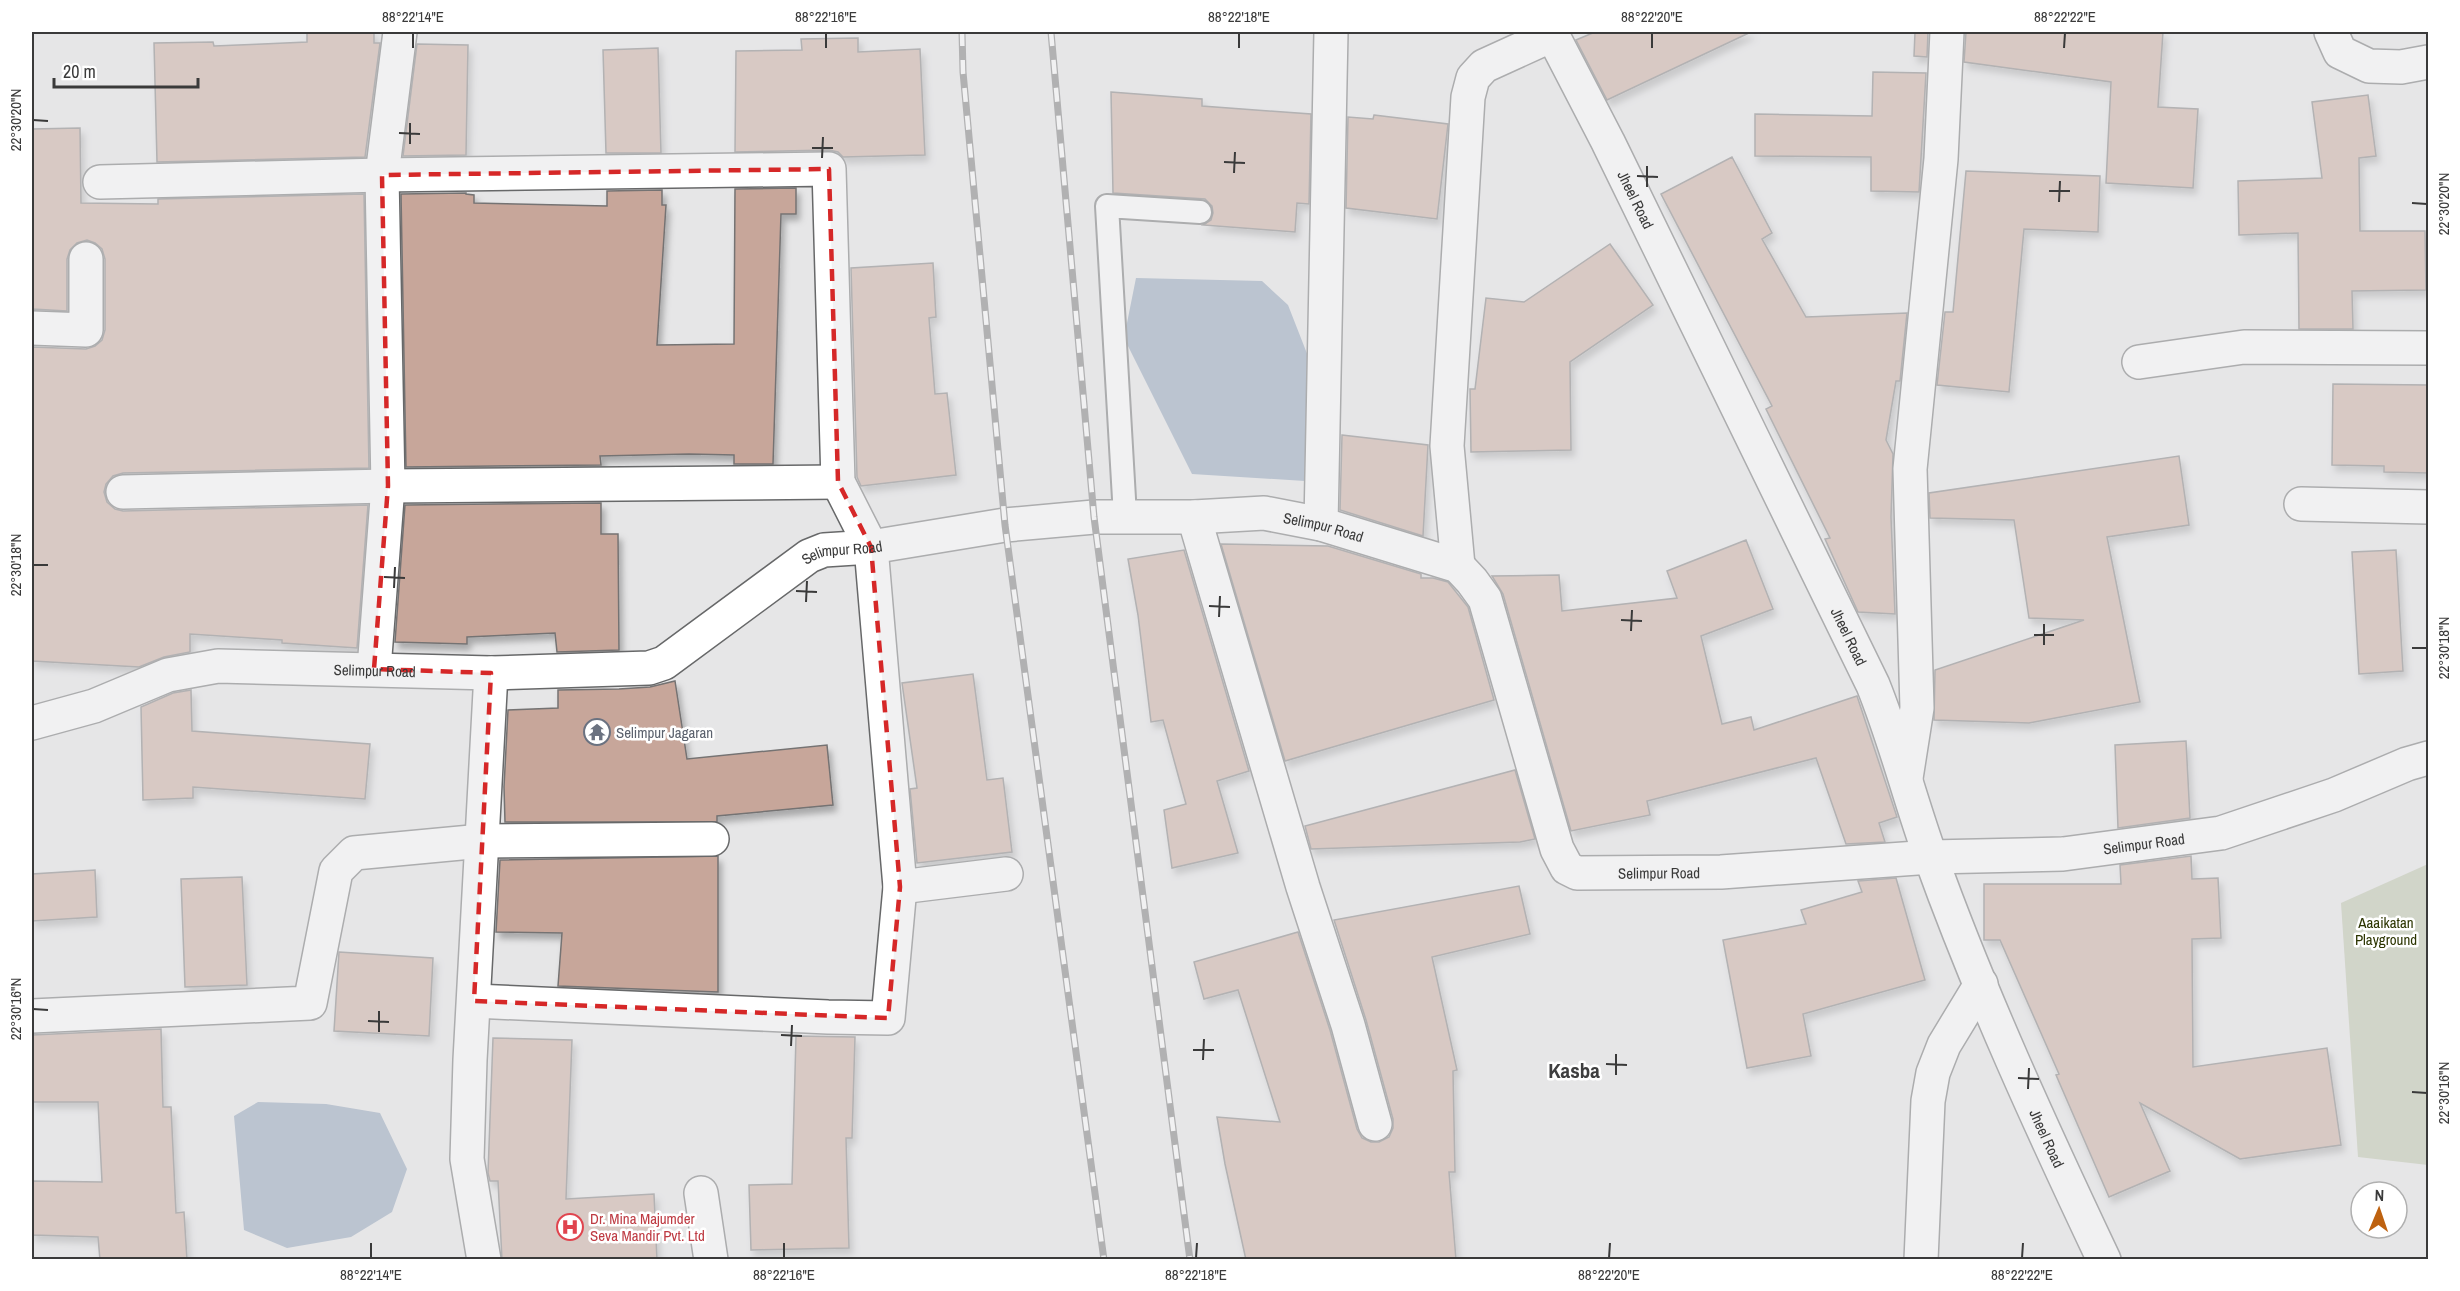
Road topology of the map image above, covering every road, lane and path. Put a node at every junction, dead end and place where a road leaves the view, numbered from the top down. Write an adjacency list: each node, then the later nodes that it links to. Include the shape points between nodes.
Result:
1 (400, 32): 7 (street)
2 (1331, 32): 21 (street)
3 (1947, 32): 28 (street, via 1941,159 1910,470 1917,708)
4 (2331, 32): 6 (street, via 2340,52 2369,66 2401,67)
5 (1552, 33): 23 (street, via 1484,66 1473,78 1468,97 1447,446); 28 (street, Jheel Road, via 1873,685)
6 (2428, 62)
7 (382, 175): 8 (street); 14 (street, via 829,169); 15 (street)
8 (100, 182)
9 (1200, 212): 19 (lane, via 1107,206)
10 (86, 259): 11 (street, via 86,330)
11 (32, 328)
12 (2428, 348): 13 (street, via 2244,347)
13 (2139, 362)
14 (838, 482): 15 (street); 22 (street)
15 (388, 486): 16 (street); 24 (street)
16 (123, 492)
17 (2301, 504): 18 (street)
18 (2428, 507)
19 (1125, 516): 20 (street, Selimpur Road); 22 (street, Selimpur Road, via 1005,525)
20 (1194, 517): 21 (street, Selimpur Road, via 1264,513); 37 (street)
21 (1321, 524): 23 (street, Selimpur Road)
22 (872, 547): 25 (street, Selimpur Road, via 824,550 809,556 664,663 650,668); 33 (street)
23 (1458, 567): 31 (street, Selimpur Road, via 1485,599 1557,849 1567,868 1577,873 1721,872)
24 (374, 669): 25 (street, Selimpur Road); 26 (street, Selimpur Road, via 218,666 168,675 94,706)
25 (491, 673): 30 (street)
26 (32, 723)
27 (2428, 758): 31 (street, Selimpur Road, via 2221,833 2063,854)
28 (1906, 778): 31 (street, Jheel Road)
29 (712, 839): 30 (street)
30 (482, 841): 35 (street); 36 (street, via 354,853 336,871 310,1003)
31 (1931, 857): 34 (street, Jheel Road)
32 (1006, 874): 33 (street)
33 (900, 887): 35 (street, via 888,1018)
34 (1982, 984): 41 (street, via 1944,1045 1933,1073 1928,1101); 42 (street, Jheel Road)
35 (474, 1001): 39 (street, via 467,1159)
36 (32, 1016)
37 (1375, 1124)
38 (701, 1193): 40 (street)
39 (484, 1260)
40 (711, 1260)
41 (1921, 1260)
42 (2104, 1260)

